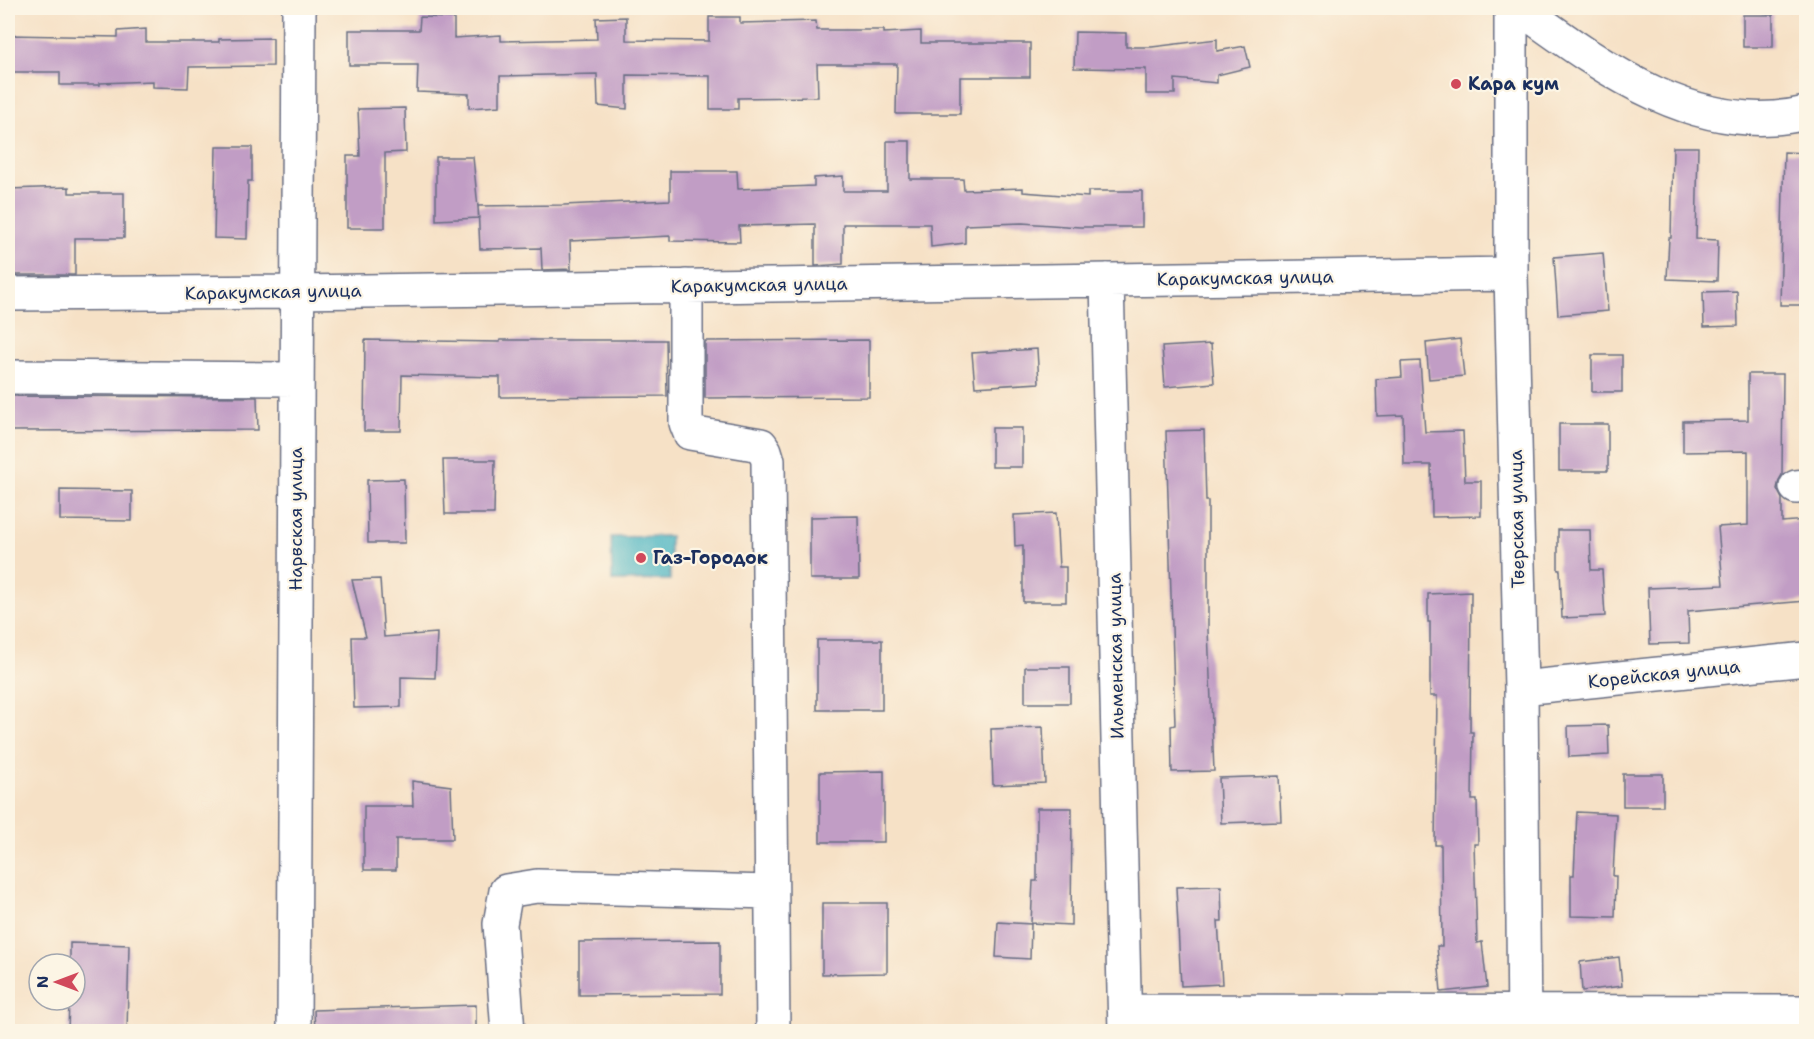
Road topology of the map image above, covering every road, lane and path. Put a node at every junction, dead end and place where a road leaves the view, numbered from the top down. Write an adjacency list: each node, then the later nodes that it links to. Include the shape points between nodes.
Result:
1 (299, 8): 8 (street, Нарвская улица)
2 (1511, 8): 5 (street, Тверская улица)
3 (1520, 8): 4 (street, via 1624,79 1682,105 1737,118 1785,118)
4 (1806, 113)
5 (1511, 274): 6 (street, Каракумская улица); 13 (street, Тверская улица)
6 (1107, 280): 7 (street, Каракумская улица); 16 (street, Ильменская улица)
7 (686, 286): 8 (street, Каракумская улица); 14 (street, via 686,423 690,433 761,445 768,461)
8 (297, 292): 9 (street, Каракумская улица); 11 (street, Нарвская улица)
9 (8, 294)
10 (8, 377): 11 (street)
11 (297, 379): 18 (street, Нарвская улица)
12 (1806, 659): 13 (street, Корейская улица)
13 (1521, 688): 17 (street, Тверская улица)
14 (771, 892): 19 (street, via 537,886 506,891 500,924); 20 (street)
15 (1806, 1012): 17 (street)
16 (1125, 1021): 17 (street)
17 (1524, 1022)
18 (294, 1032)
19 (508, 1032)
20 (772, 1032)

